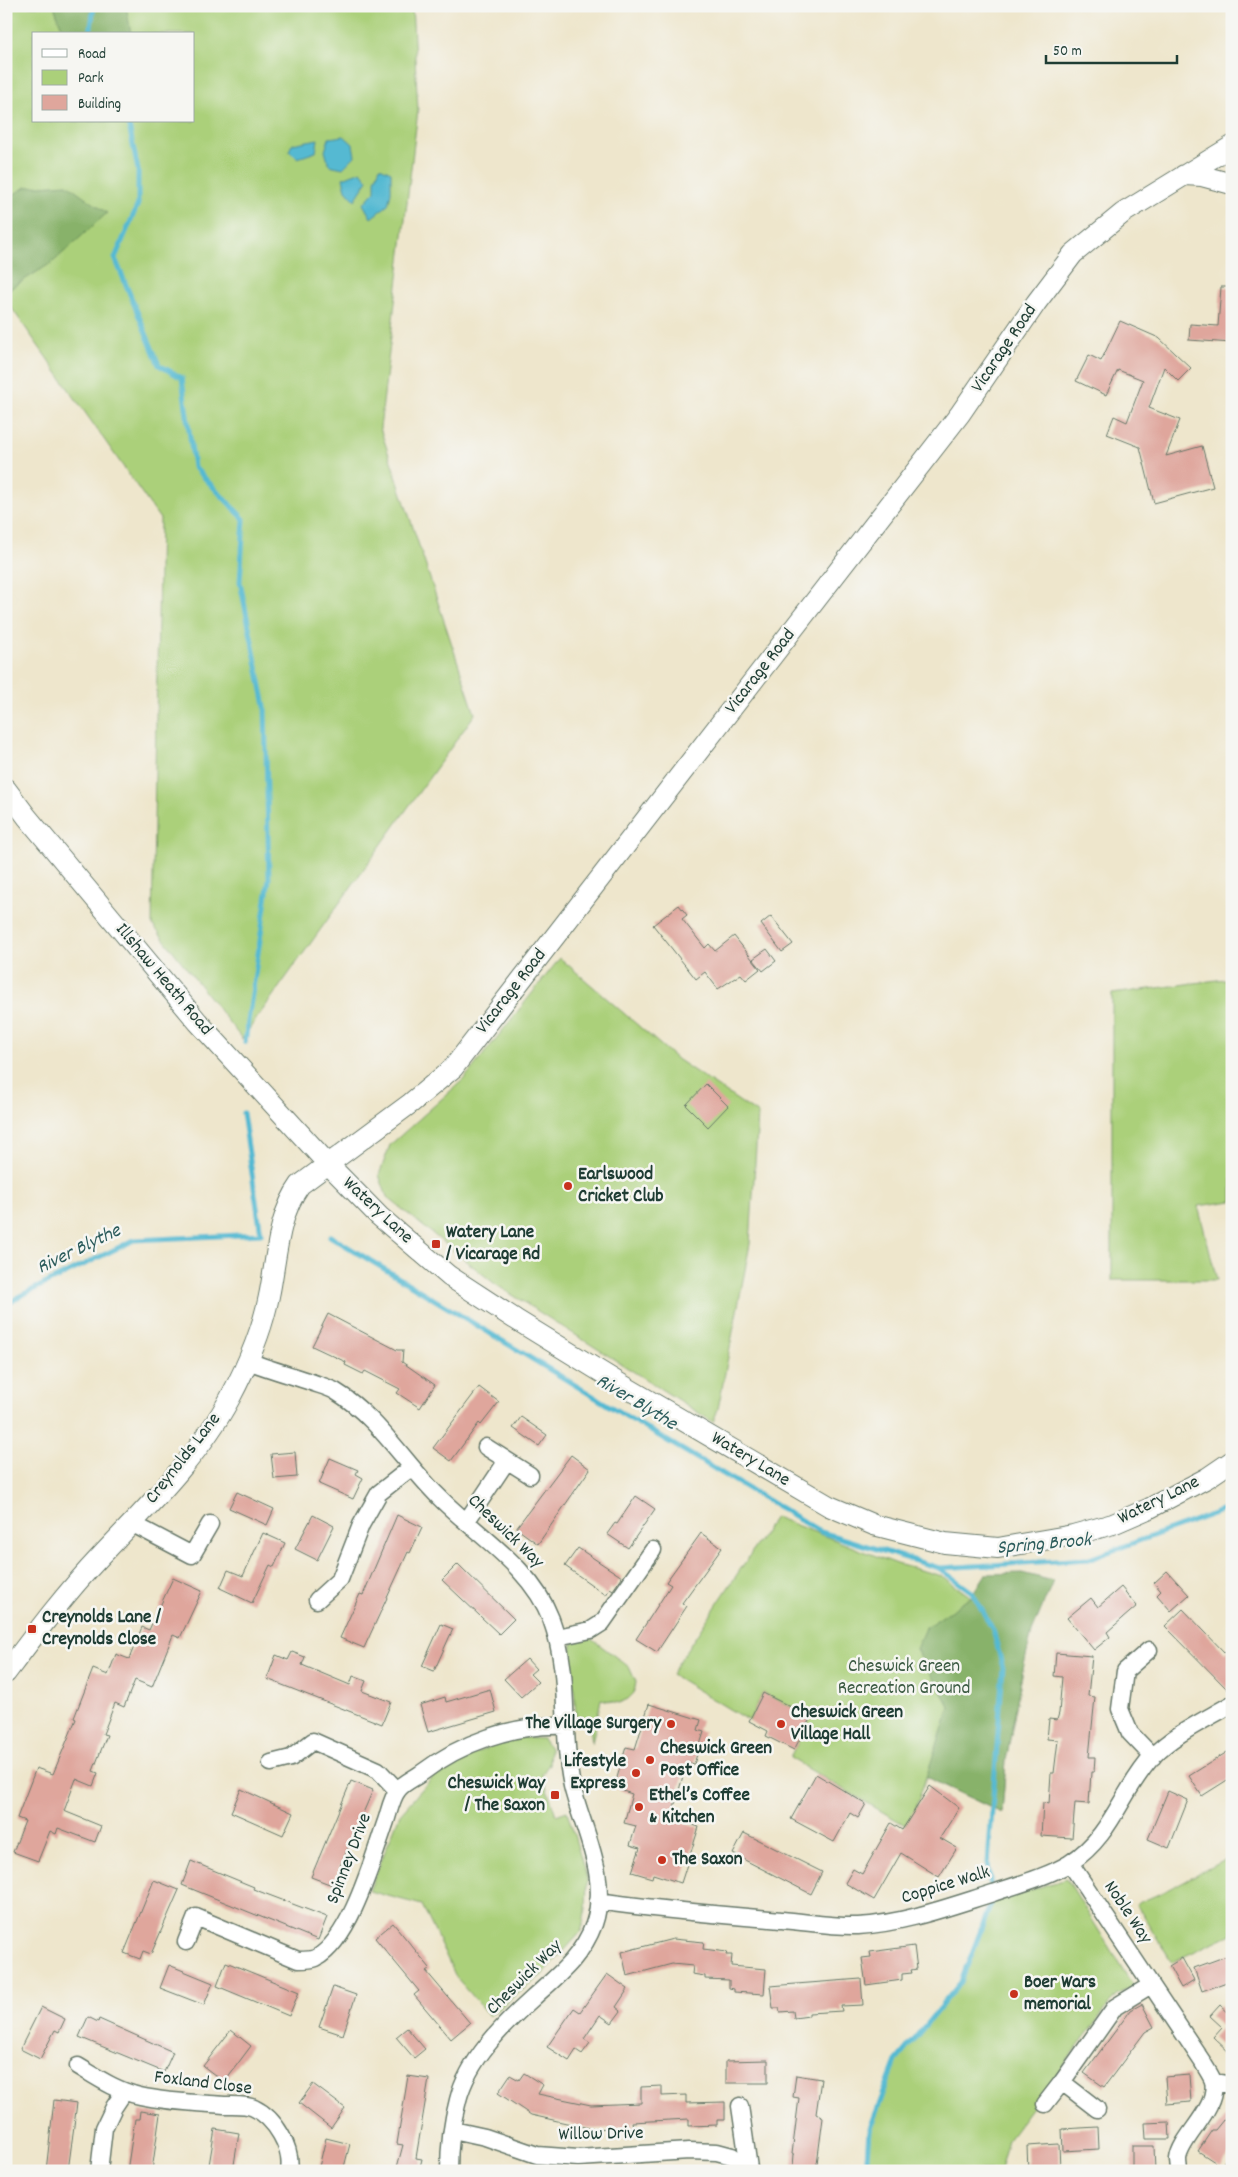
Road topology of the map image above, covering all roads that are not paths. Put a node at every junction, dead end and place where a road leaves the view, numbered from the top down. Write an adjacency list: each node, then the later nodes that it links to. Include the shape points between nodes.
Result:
1 (1232, 146): 2 (street, Vicarage Road)
2 (1184, 175): 3 (street); 5 (street, Vicarage Road, via 1123,213 1073,254 960,414 453,1068)
3 (1232, 184)
4 (6, 789): 5 (street, Illshaw Heath Road, via 198,1022)
5 (328, 1164): 6 (street, Creynolds Lane, via 300,1185 291,1198 278,1241 269,1297); 8 (street, Watery Lane, via 379,1216 449,1276 611,1378 792,1485 829,1506 874,1525 945,1543 998,1548 1034,1543 1113,1524 1207,1478)
6 (248, 1361): 10 (street, Cheswick Way, via 332,1390 368,1416); 13 (street, Creynolds Lane, via 206,1438)
7 (486, 1448): 9 (street)
8 (1232, 1461)
9 (506, 1462): 11 (street); 12 (street)
10 (412, 1467): 12 (street, Cheswick Way); 16 (street, via 379,1493 361,1525 340,1579)
11 (530, 1475)
12 (466, 1522): 17 (street, Cheswick Way, via 534,1588 550,1616)
13 (133, 1524): 14 (street, via 192,1555); 19 (street, Creynolds Lane, via 59,1604)
14 (210, 1524)
15 (654, 1550): 17 (street, via 602,1623 591,1630)
16 (317, 1600)
17 (557, 1637): 21 (street, Cheswick Way, via 564,1670)
18 (1149, 1650): 22 (street, via 1125,1671 1120,1710 1130,1733)
19 (6, 1673)
20 (1232, 1704): 22 (street, Coppice Walk)
21 (565, 1726): 24 (street, via 520,1729 474,1743 452,1752); 26 (street, Cheswick Way, via 573,1787 596,1864)
22 (1153, 1756): 25 (street, Coppice Walk, via 1130,1788 1115,1817 1098,1838)
23 (271, 1763): 24 (street, via 291,1758 313,1741 378,1770)
24 (397, 1790): 27 (street, Spinney Drive, via 344,1929 315,1959 298,1960 196,1917)
25 (1070, 1863): 26 (street, Coppice Walk, via 938,1911 856,1926); 28 (street, Noble Way)
26 (598, 1902): 37 (street, Cheswick Way, via 595,1921 580,1952 507,2023 469,2073 458,2099)
27 (186, 1942)
28 (1151, 1985): 30 (street, via 1115,2007); 31 (street, Noble Way, via 1202,2060)
29 (78, 2066): 33 (street, Foxland Close)
30 (1062, 2082): 34 (street); 36 (street)
31 (1213, 2082): 32 (street); 42 (street, via 1212,2094 1201,2121 1178,2158)
32 (1232, 2085)
33 (124, 2092): 39 (street, via 104,2128); 40 (street, Foxland Close, via 162,2100 253,2107 280,2132 291,2161)
34 (1044, 2104)
35 (740, 2106): 38 (street, Willow Drive)
36 (1097, 2108)
37 (453, 2130): 38 (street, Willow Drive, via 537,2155 578,2158 717,2152 732,2156); 41 (street, Cheswick Way)
38 (749, 2169)
39 (99, 2171)
40 (289, 2171)
41 (449, 2171)
42 (1179, 2171)

